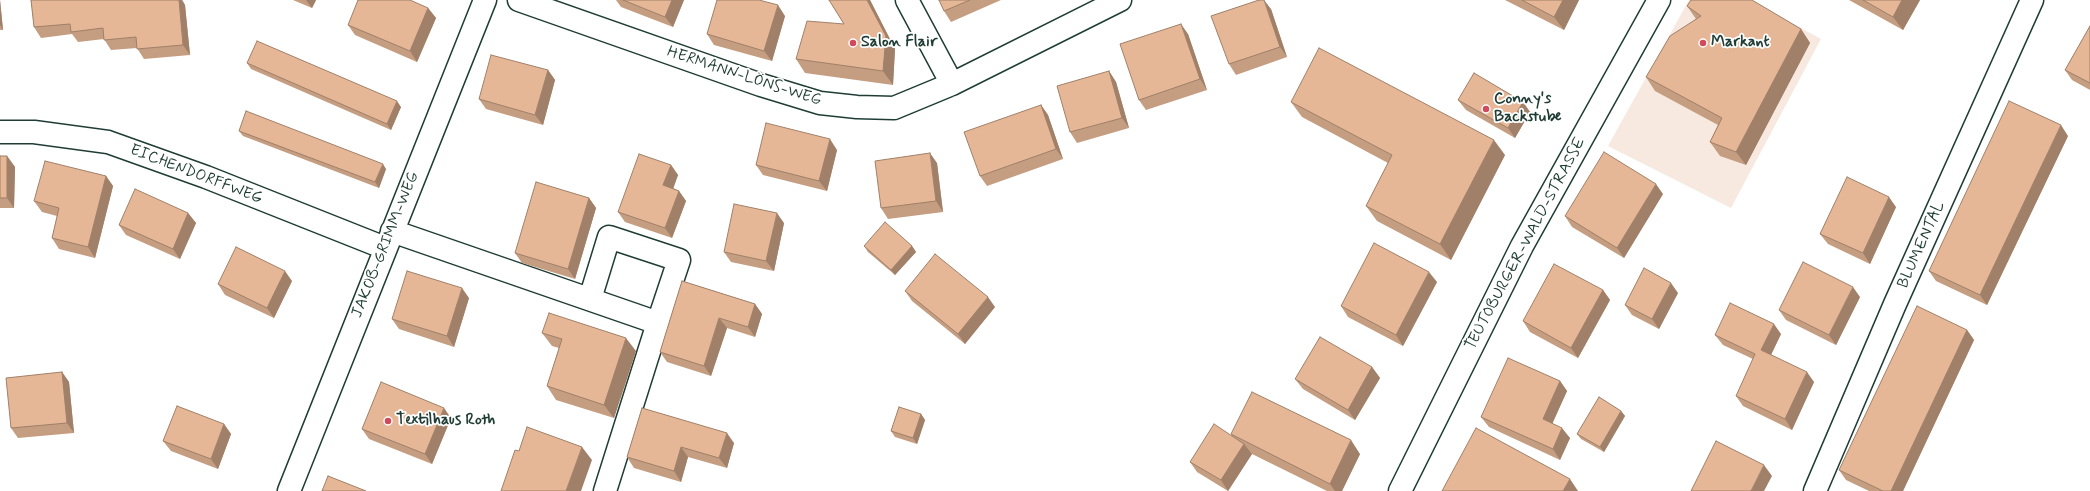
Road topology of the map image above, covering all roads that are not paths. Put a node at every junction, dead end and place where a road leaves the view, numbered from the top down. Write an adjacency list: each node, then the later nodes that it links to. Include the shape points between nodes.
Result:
1 (485, 0): 9 (street, JAKOB-GRIMM-WEG)
2 (519, 0): 7 (street, HERMANN-LÖNS-WEG, via 761,85 820,103 894,108)
3 (907, 0): 7 (street)
4 (1120, 0): 7 (street, HERMANN-LÖNS-WEG)
5 (1659, 0): 14 (street, TEUTOBURGER-WALD-STRASSE, via 1522,246)
6 (2032, 0): 15 (street, BLUMENTAL, via 1899,296)
7 (952, 84)
8 (0, 132): 9 (street, EICHENDORFFWEG, via 34,132 108,142)
9 (389, 239): 10 (street, EICHENDORFFWEG); 12 (street, JAKOB-GRIMM-WEG)
10 (590, 300): 11 (street, EICHENDORFFWEG); 11 (street, via 609,237 679,260)
11 (658, 322): 13 (street)
12 (289, 491)
13 (605, 491)
14 (1400, 491)
15 (1816, 491)

